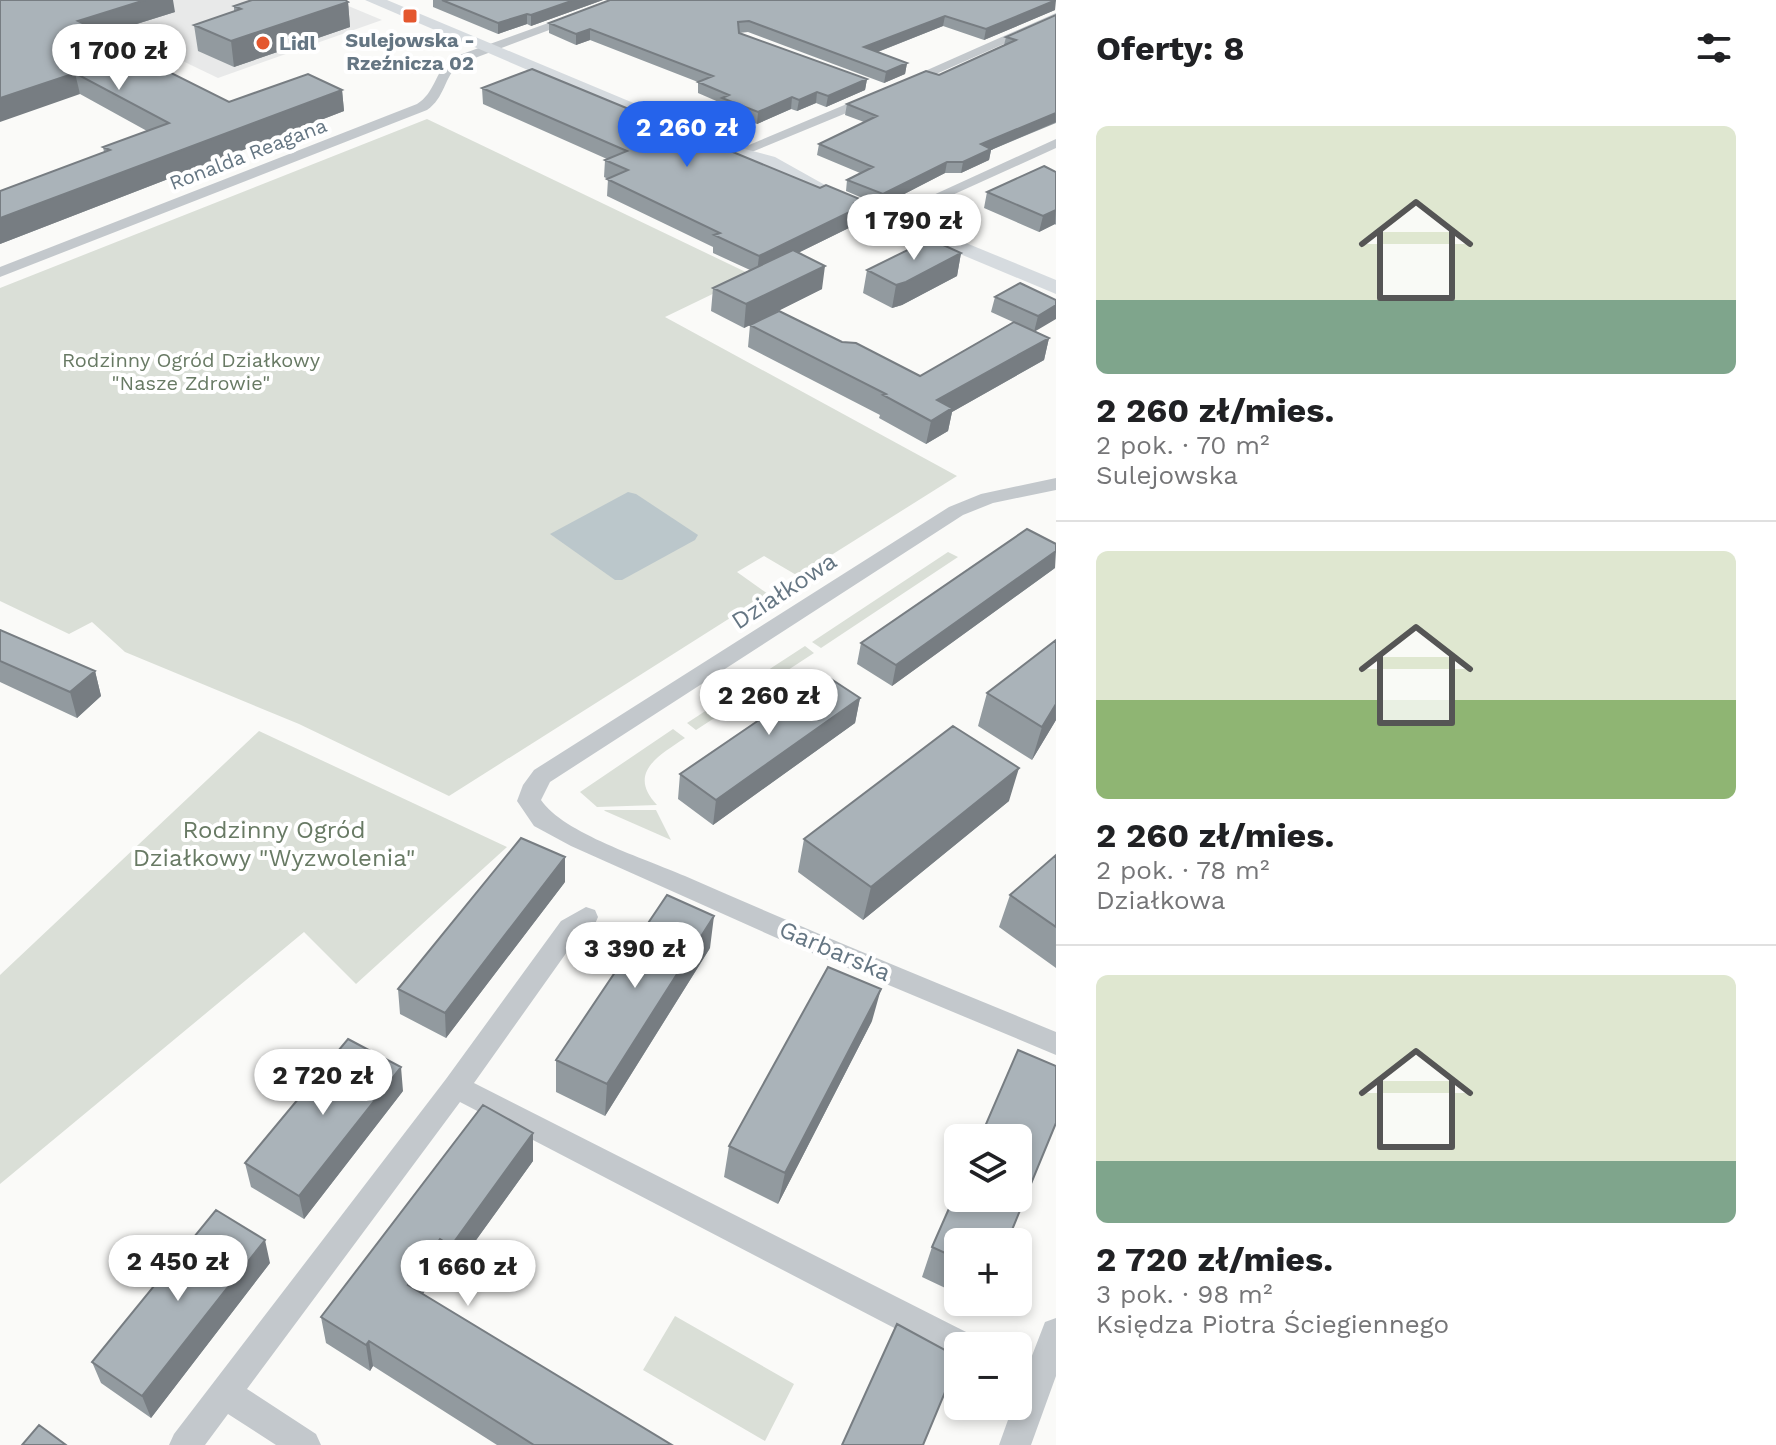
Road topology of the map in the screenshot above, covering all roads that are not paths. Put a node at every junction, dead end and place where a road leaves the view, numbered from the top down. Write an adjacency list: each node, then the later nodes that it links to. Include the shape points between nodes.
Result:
1 (373, 0): 4 (main road)
2 (623, 0): 4 (street, Ronalda Reagana)
3 (1056, 17): 6 (street)
4 (487, 48): 8 (main road); 10 (street, Ronalda Reagana, via 448,66 438,95 422,107)
5 (872, 86): 6 (street)
6 (886, 91): 8 (street)
7 (1056, 143): 9 (street)
8 (737, 153): 9 (main road, via 740,160 782,178)
9 (890, 218): 11 (main road)
10 (0, 272)
11 (1056, 288)
12 (1056, 484): 13 (street, Działkowa, via 988,498 956,511 542,776 530,794)
13 (532, 809): 15 (street, Garbarska, via 579,840)
14 (586, 917): 16 (street, via 570,928)
15 (1056, 1044)
16 (456, 1087): 18 (street); 20 (street)
17 (1056, 1333): 19 (street)
18 (944, 1337)
19 (1032, 1374)
20 (225, 1393): 22 (street); 23 (street)
21 (1020, 1420): 24 (street)
22 (185, 1445)
23 (305, 1445)
24 (1015, 1445)

